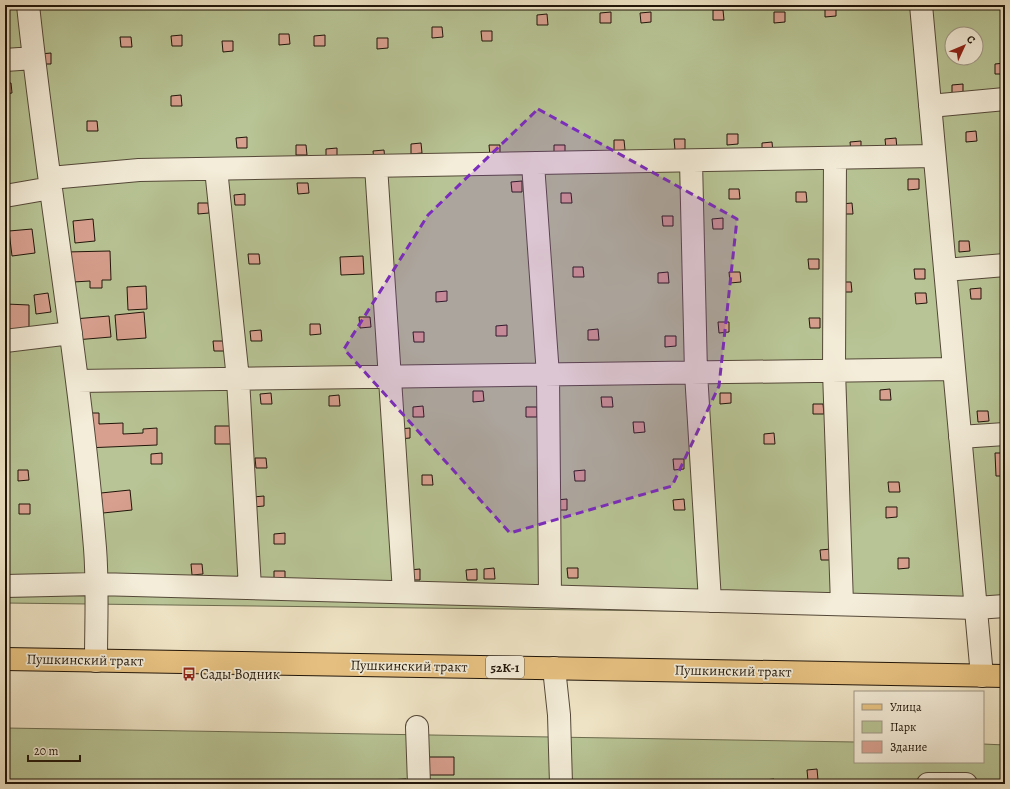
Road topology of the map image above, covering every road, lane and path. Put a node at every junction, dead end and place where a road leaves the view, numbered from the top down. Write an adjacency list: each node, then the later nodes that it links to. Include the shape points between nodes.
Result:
1 (28, 5): 3 (street)
2 (921, 5): 6 (street)
3 (34, 58): 4 (street); 13 (street)
4 (5, 60)
5 (1005, 99): 6 (street)
6 (930, 106): 7 (street)
7 (934, 156): 8 (street); 16 (street)
8 (835, 158): 9 (street); 20 (street)
9 (691, 161): 10 (street); 21 (street)
10 (533, 164): 11 (street); 22 (street)
11 (376, 166): 12 (street); 23 (street)
12 (216, 169): 13 (street, via 138,170); 24 (street)
13 (51, 183): 14 (street); 17 (street)
14 (5, 196)
15 (1005, 265): 16 (street)
16 (945, 270): 19 (street)
17 (71, 333): 18 (street); 25 (street)
18 (5, 341)
19 (954, 370): 20 (street); 27 (street)
20 (834, 371): 21 (street); 34 (street)
21 (696, 373): 22 (street); 33 (street)
22 (548, 375): 23 (street); 32 (street)
23 (391, 377): 24 (street); 31 (street)
24 (238, 379): 25 (street); 30 (street)
25 (77, 382): 28 (street, via 95,549)
26 (1005, 434): 27 (street)
27 (960, 437): 36 (street)
28 (96, 584): 29 (street); 30 (street); 38 (street)
29 (5, 586)
30 (250, 588): 31 (street)
31 (404, 592): 32 (street)
32 (550, 596): 33 (street)
33 (710, 601): 34 (street)
34 (842, 604): 36 (street)
35 (1005, 606): 36 (street)
36 (976, 608): 40 (street)
37 (5, 658): 38 (main road, Пушкинский тракт / 52К-1)
38 (96, 661): 39 (main road, Пушкинский тракт / 52К-1)
39 (554, 668): 40 (main road, Пушкинский тракт / 52К-1); 44 (street, via 559,715)
40 (982, 676): 41 (main road, Пушкинский тракт / 52К-1)
41 (1005, 676)
42 (417, 727): 43 (street)
43 (419, 784)
44 (561, 784)
45 (928, 784): 46 (street)
46 (966, 784)

